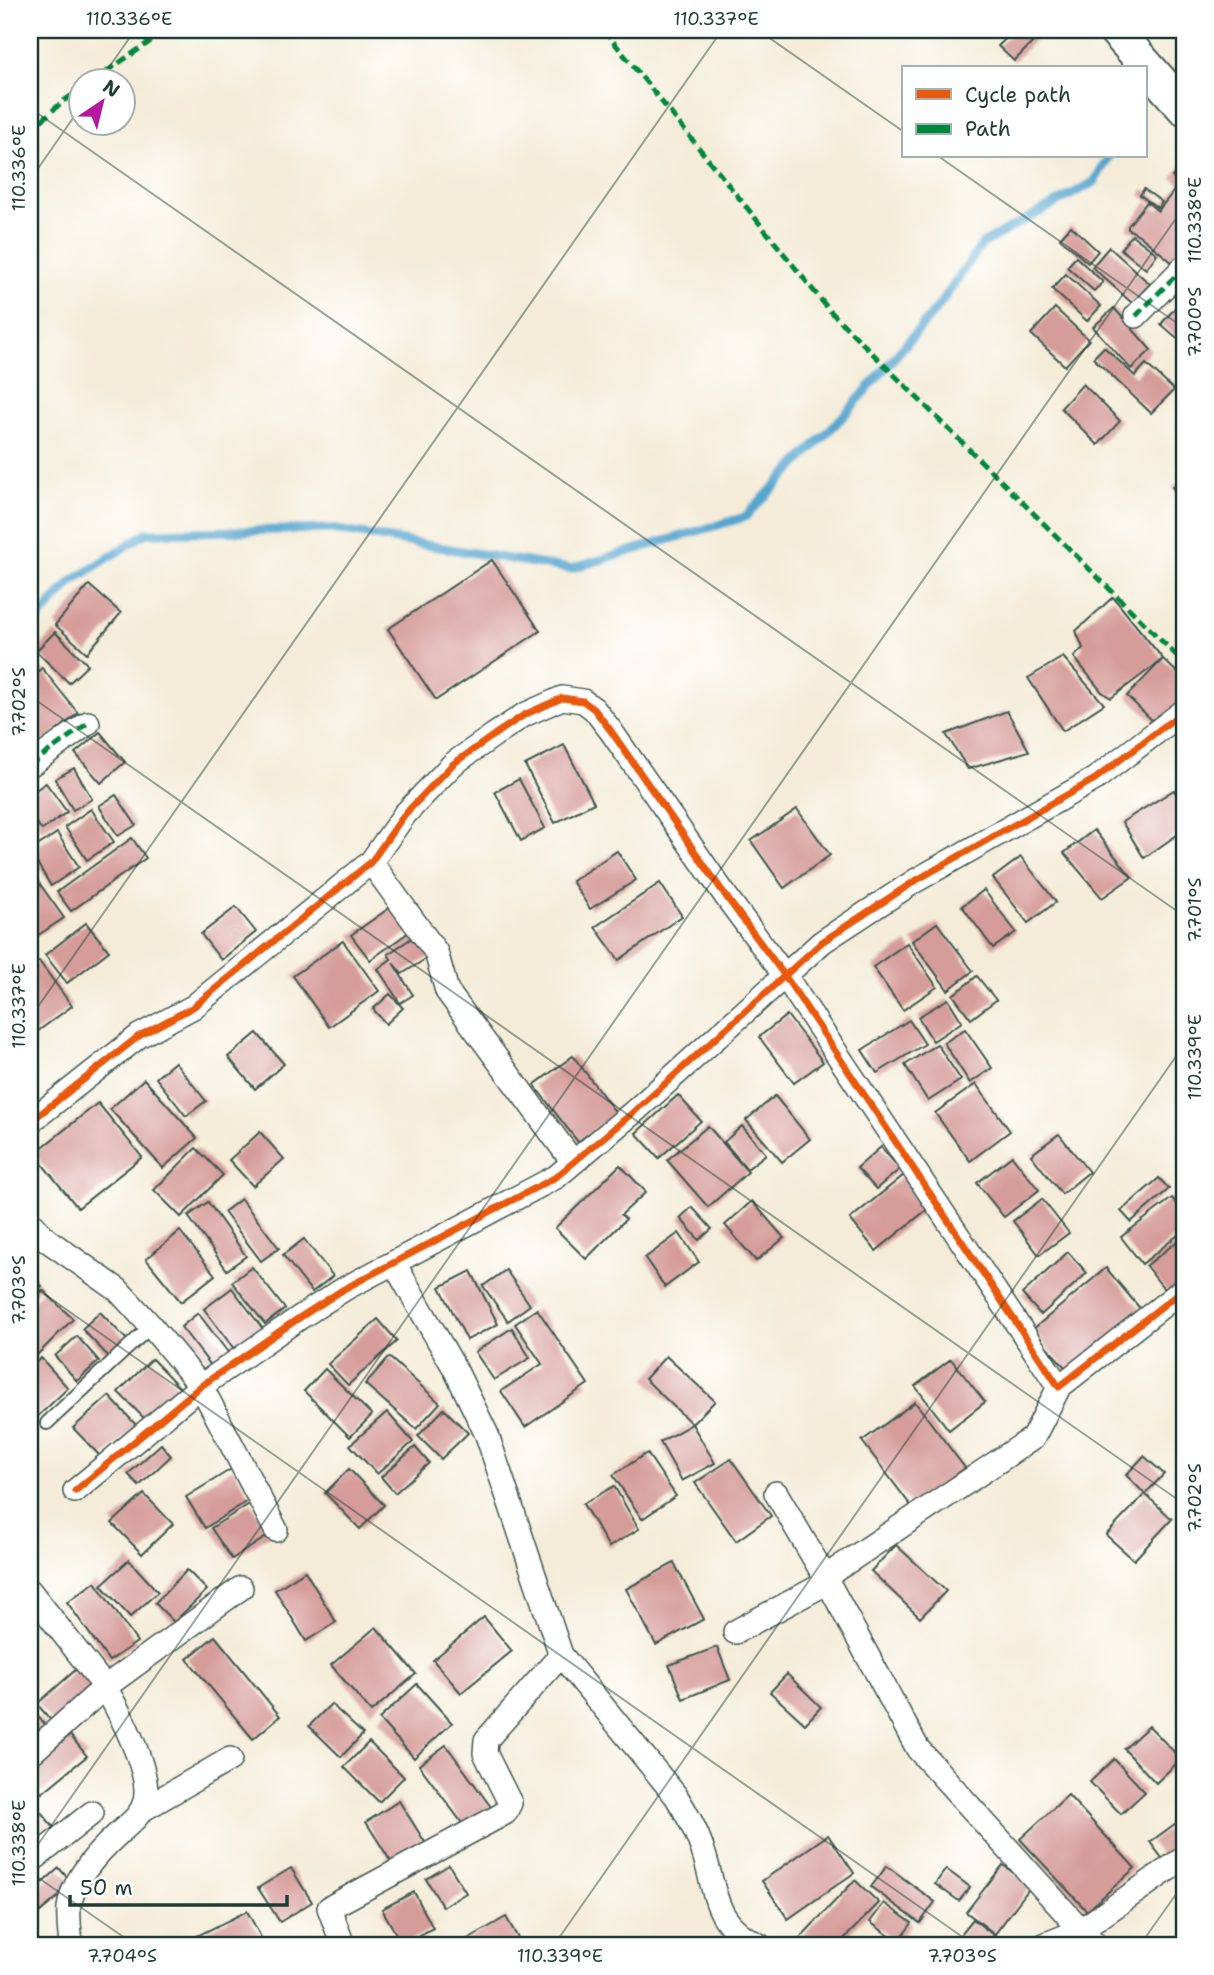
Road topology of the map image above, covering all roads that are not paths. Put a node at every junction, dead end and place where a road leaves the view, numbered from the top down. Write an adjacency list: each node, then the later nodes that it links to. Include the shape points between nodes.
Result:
1 (1115, 30): 2 (main road)
2 (1147, 66)
3 (1148, 67): 4 (main road)
4 (1184, 108)
5 (1184, 267): 6 (street)
6 (1136, 316)
7 (1184, 711): 11 (street, via 1095,779 915,881 822,942)
8 (88, 723): 9 (street)
9 (30, 765)
10 (371, 862): 11 (street, via 405,814 453,764 524,715 552,702 583,701 611,731); 12 (street, via 192,1007 139,1036); 13 (street, via 436,952 447,991)
11 (785, 976): 13 (street); 19 (street)
12 (30, 1122)
13 (573, 1162): 15 (street, via 556,1177)
14 (30, 1222): 17 (street, via 47,1240 118,1290)
15 (394, 1263): 18 (street, via 344,1289); 28 (street, via 487,1435)
16 (1184, 1289): 19 (street)
17 (151, 1326): 18 (street); 20 (lane)
18 (201, 1386): 21 (street); 23 (street)
19 (1059, 1387): 24 (street, via 1033,1438)
20 (47, 1423)
21 (75, 1491)
22 (776, 1493): 24 (street)
23 (276, 1530)
24 (826, 1579): 27 (street); 36 (street, via 918,1749)
25 (240, 1588): 29 (street)
26 (30, 1591): 29 (street)
27 (735, 1632)
28 (561, 1655): 38 (street, via 486,1740 485,1753 510,1803 505,1813 329,1908 340,1937); 39 (street, via 676,1796 691,1819 722,1913 734,1932)
29 (105, 1687): 30 (street); 32 (street, via 135,1749 146,1792)
30 (30, 1754)
31 (230, 1759): 32 (street)
32 (142, 1810): 37 (street, via 96,1857 77,1885 69,1906)
33 (92, 1813): 35 (street)
34 (1184, 1858): 36 (street)
35 (30, 1862)
36 (1089, 1938): 40 (street)
37 (71, 1945)
38 (336, 1945)
39 (759, 1945)
40 (1044, 1945)

